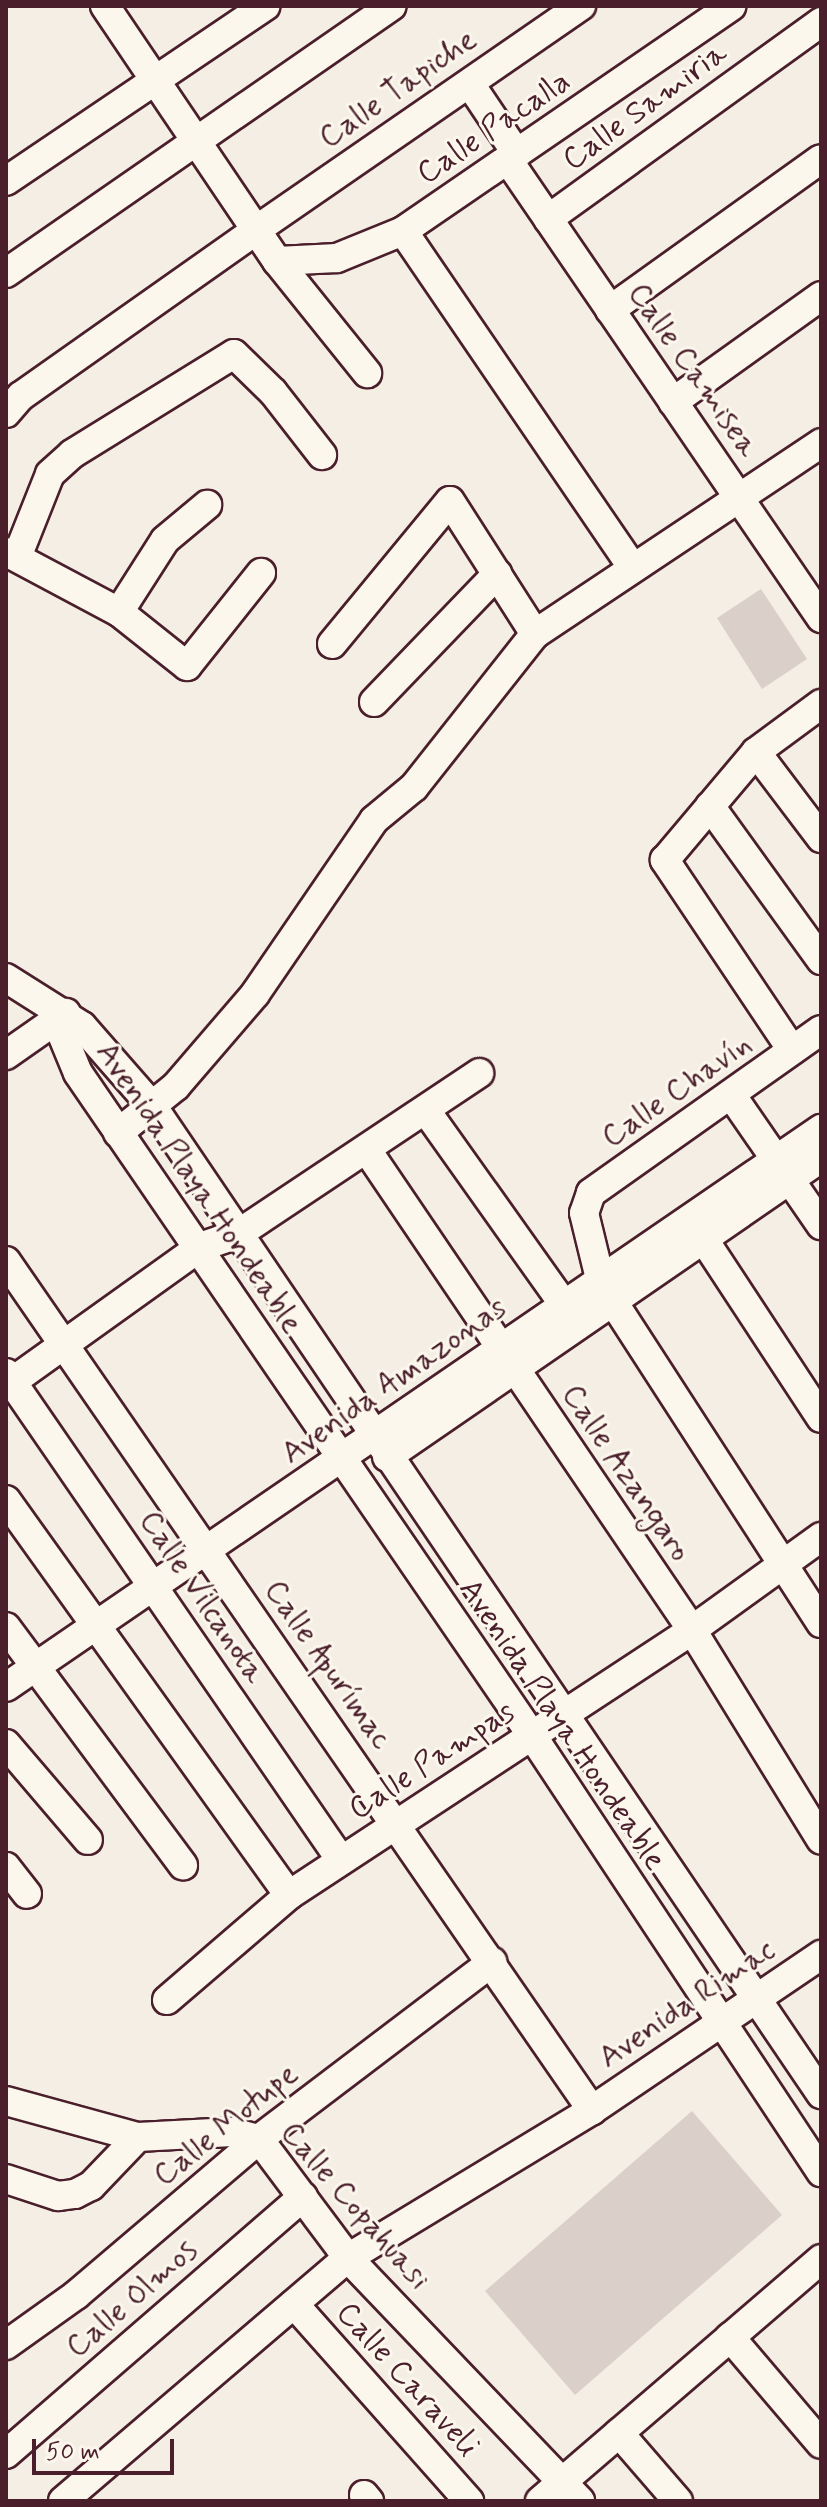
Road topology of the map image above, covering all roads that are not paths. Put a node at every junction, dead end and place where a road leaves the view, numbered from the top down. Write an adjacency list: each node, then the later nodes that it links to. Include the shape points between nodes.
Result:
1 (265, 6): 7 (street)
2 (391, 6): 9 (street)
3 (581, 6): 8 (street, Calle Tapiche)
4 (731, 6): 10 (street, Calle Pacalla)
5 (111, 8): 7 (street)
6 (812, 25): 13 (street, Calle Samiria)
7 (157, 83): 9 (street); 12 (street)
8 (470, 84): 10 (street, Calle Camisea); 14 (street, Calle Tapiche)
9 (196, 141): 14 (street); 17 (street)
10 (513, 157): 13 (street, Calle Camisea); 15 (street, Calle Pacalla)
11 (821, 159): 19 (street)
12 (6, 181)
13 (548, 219): 19 (street, Calle Camisea)
14 (256, 230): 16 (street); 22 (street, Calle Tapiche)
15 (403, 231): 16 (street, Calle Pacalla, via 337,258); 28 (street)
16 (277, 261): 20 (street)
17 (6, 273)
18 (821, 296): 21 (street)
19 (610, 310): 21 (street, Calle Camisea)
20 (367, 373)
21 (673, 402): 25 (street, Calle Camisea)
22 (7, 410)
23 (821, 443): 25 (street)
24 (322, 455): 27 (street, via 273,392 234,354 72,454 50,474)
25 (740, 498): 28 (street); 31 (street, Calle Camisea)
26 (207, 505): 32 (street, via 165,540)
27 (11, 554): 32 (street)
28 (633, 568): 34 (street)
29 (261, 573): 32 (street, via 187,666)
30 (497, 574): 34 (street); 35 (street, via 450,501); 36 (street)
31 (812, 586): 33 (street, Calle Camisea)
32 (119, 612)
33 (821, 618)
34 (535, 634): 49 (street, via 414,787 374,820 255,994)
35 (332, 644)
36 (374, 702)
37 (821, 704): 38 (street)
38 (756, 752): 39 (street); 40 (street)
39 (710, 806): 41 (street); 45 (street, via 665,860)
40 (821, 838)
41 (821, 960)
42 (6, 978): 43 (street)
43 (66, 1013): 46 (street); 49 (street, Avenida Playa Hondeable); 52 (street, Avenida Playa Hondeable, via 61,1032 66,1051)
44 (821, 1030): 45 (street, Calle Chavín)
45 (792, 1050): 48 (street, Calle Chavín)
46 (6, 1055)
47 (479, 1073): 50 (street)
48 (732, 1096): 55 (street); 61 (street, Calle Chavín, via 591,1193 584,1213)
49 (153, 1107): 52 (street); 58 (street, Avenida Playa Hondeable)
50 (427, 1112): 53 (street); 62 (street)
51 (821, 1129): 55 (street, Avenida Amazonas)
52 (118, 1133): 59 (street, Avenida Playa Hondeable)
53 (367, 1150): 58 (street); 64 (street, Calle Azangaro)
54 (821, 1158): 55 (street, Avenida Amazonas)
55 (782, 1170): 56 (street); 57 (street, Avenida Amazonas)
56 (821, 1225)
57 (696, 1229): 61 (street, Avenida Amazonas); 66 (street)
58 (238, 1234): 59 (street); 67 (street, Avenida Playa Hondeable)
59 (200, 1247): 63 (street); 68 (street, Avenida Playa Hondeable)
60 (6, 1261): 63 (street, Calle Apurímac)
61 (607, 1292): 62 (street, Avenida Amazonas); 64 (street, Avenida Amazonas); 72 (street)
62 (564, 1305): 64 (street, Avenida Amazonas)
63 (64, 1345): 65 (street); 71 (street, Calle Apurímac)
64 (507, 1358): 67 (street, Avenida Amazonas); 77 (street, Calle Azangaro)
65 (8, 1380): 73 (street, Calle Vilcanota)
66 (821, 1418)
67 (380, 1447): 68 (street, Avenida Amazonas); 80 (street, Avenida Playa Hondeable)
68 (340, 1459): 71 (street, Avenida Amazonas); 81 (street, Avenida Playa Hondeable)
69 (6, 1500): 76 (street)
70 (821, 1537): 72 (street, Calle Pampas)
71 (208, 1552): 73 (street, Avenida Amazonas); 83 (street, Calle Apurímac)
72 (784, 1562): 74 (street); 77 (street, Calle Pampas)
73 (154, 1587): 76 (street, Avenida Amazonas); 86 (street, Calle Vilcanota)
74 (821, 1623)
75 (6, 1627): 78 (street)
76 (95, 1627): 78 (street, Avenida Amazonas); 90 (street)
77 (692, 1630): 80 (street, Calle Pampas); 85 (street, Calle Azangaro)
78 (36, 1667): 79 (street, Avenida Amazonas); 87 (street)
79 (6, 1687)
80 (566, 1715): 81 (street, Calle Pampas); 93 (street, Avenida Playa Hondeable)
81 (533, 1737): 83 (street, Calle Pampas); 95 (street, Avenida Playa Hondeable)
82 (6, 1744): 84 (street)
83 (397, 1824): 86 (street, Calle Pampas); 92 (street, Calle Apurímac)
84 (88, 1840)
85 (821, 1840)
86 (341, 1860): 90 (street, Calle Pampas)
87 (183, 1865)
88 (6, 1867): 89 (street)
89 (27, 1894)
90 (289, 1895): 94 (street, Calle Pampas)
91 (821, 1955): 93 (street, Avenida Rimac)
92 (492, 1962): 98 (street, Calle Apurímac); 100 (street, Calle Motupe)
93 (755, 1999): 95 (street, Avenida Rimac); 96 (street, Avenida Playa Hondeable)
94 (167, 2000)
95 (719, 2026): 98 (street, Avenida Rimac); 101 (street, Avenida Playa Hondeable)
96 (821, 2094)
97 (6, 2101): 99 (street, Calle Copahuasi)
98 (592, 2110): 104 (street, Avenida Rimac)
99 (138, 2137): 100 (street, Calle Copahuasi, via 232,2132); 102 (street, via 91,2186 75,2194 58,2196)
100 (259, 2139): 103 (street, Calle Copahuasi); 108 (street, Calle Motupe, via 76,2295)
101 (821, 2172)
102 (6, 2179)
103 (303, 2197): 104 (street, Calle Copahuasi); 111 (street, Calle Olmos)
104 (348, 2258): 106 (street, Avenida Rimac); 112 (street, Calle Copahuasi)
105 (821, 2259): 107 (street)
106 (294, 2304): 113 (street, Avenida Rimac); 114 (street, Calle Caraveli)
107 (730, 2337): 109 (street); 110 (street)
108 (6, 2345)
109 (619, 2433): 112 (street); 115 (street)
110 (821, 2444)
111 (6, 2454)
112 (561, 2495)
113 (63, 2501)
114 (469, 2501)
115 (678, 2501)

